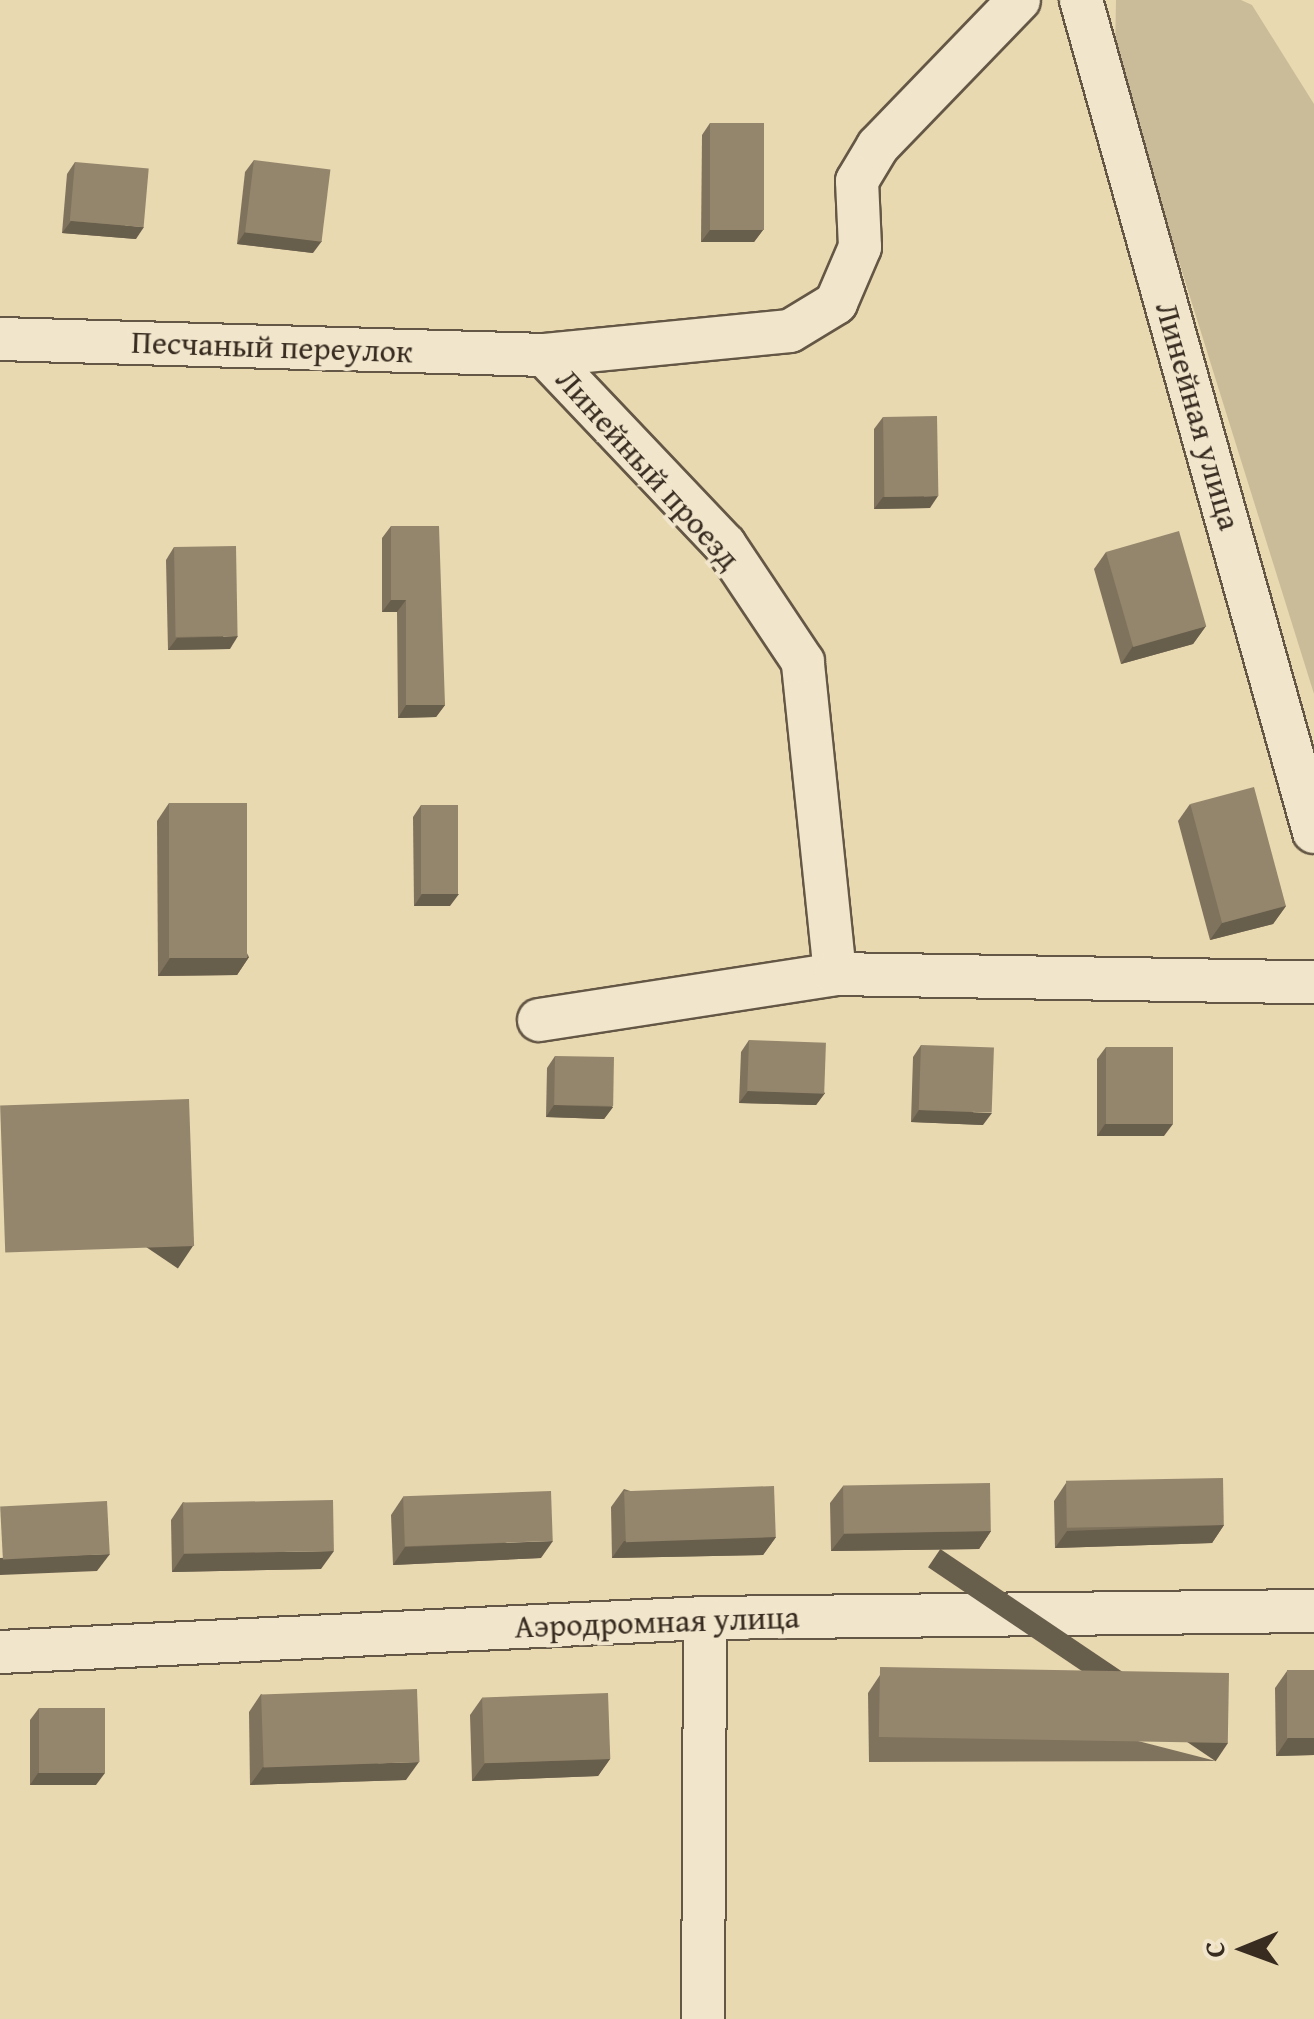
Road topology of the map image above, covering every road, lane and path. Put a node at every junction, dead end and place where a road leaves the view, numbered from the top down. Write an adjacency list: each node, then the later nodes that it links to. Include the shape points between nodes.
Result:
1 (1019, 0): 4 (street, Линейный проезд, via 878,146 857,181 860,246 836,303 790,331)
2 (1082, 0): 5 (street, Линейная улица)
3 (0, 339): 4 (street, Песчаный переулок)
4 (545, 355): 6 (street, Линейный проезд, via 725,544 803,662)
5 (1314, 832)
6 (835, 974): 7 (street); 8 (street)
7 (1314, 982)
8 (539, 1020)
9 (1314, 1611): 10 (street, Аэродромная улица)
10 (705, 1618): 11 (street, Аэродромная улица); 12 (street)
11 (0, 1652)
12 (703, 2019)

